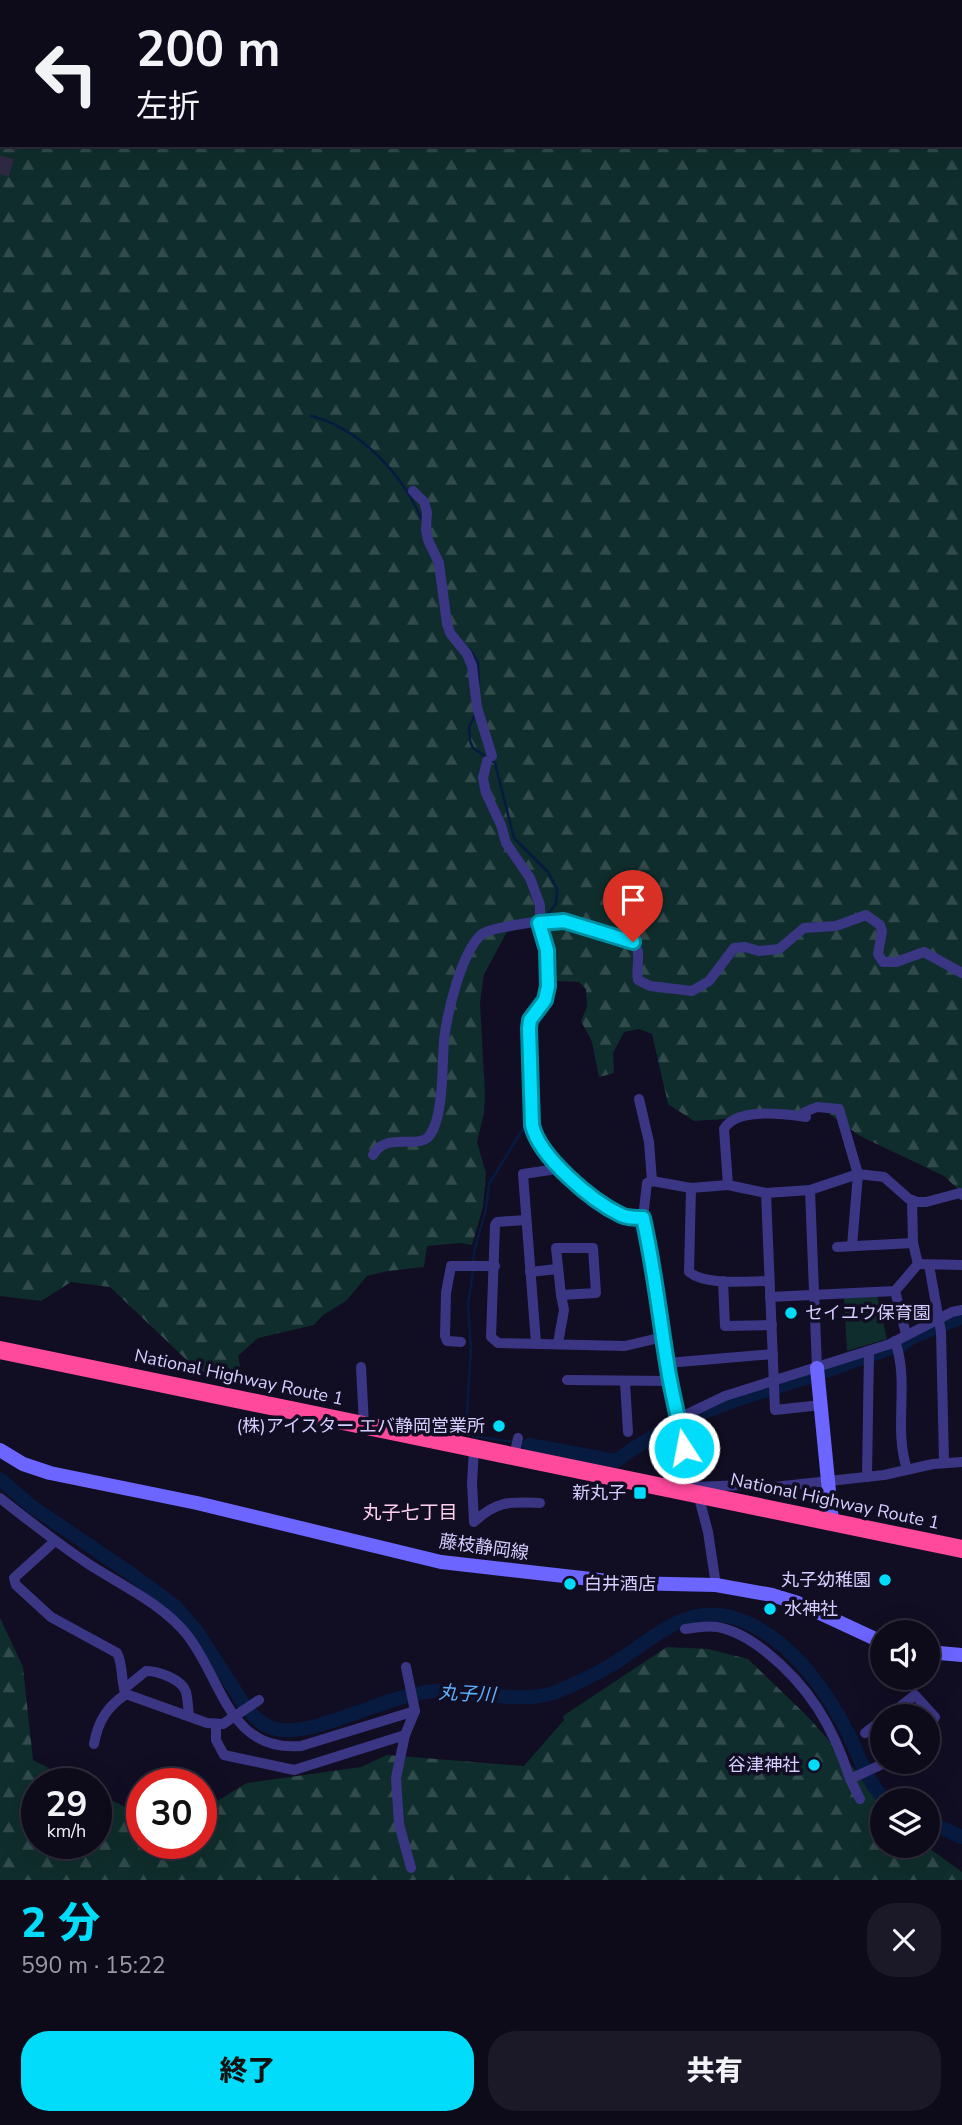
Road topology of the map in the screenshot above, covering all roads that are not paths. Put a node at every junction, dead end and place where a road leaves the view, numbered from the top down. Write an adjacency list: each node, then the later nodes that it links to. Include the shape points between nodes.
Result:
1 (414, 491): 2 (street, via 427,512 426,530 439,563 450,633 472,666 490,759 483,778 486,793 506,843 537,894)
2 (539, 923): 3 (street, via 564,921 630,940 638,950 638,980 683,991 709,981 734,948 779,948 804,928 836,926 866,915 880,925 878,954 883,962 925,952); 5 (street, via 493,929 478,938 450,1012 431,1133 425,1139 388,1142); 6 (street, via 547,950 548,986 529,1028 532,1125 535,1137)
3 (962, 973)
4 (639, 1099): 8 (street)
5 (373, 1154)
6 (554, 1160): 15 (street, via 577,1185 623,1217); 16 (street, via 553,1169 523,1174)
7 (858, 1174): 9 (street, via 839,1109 817,1107 805,1112 806,1117 759,1114 728,1121 724,1129); 11 (street); 14 (street, via 884,1177); 18 (street)
8 (652, 1181): 10 (street); 15 (street, via 647,1183)
9 (728, 1185): 10 (street); 12 (street)
10 (691, 1188): 26 (street, via 688,1269 695,1277)
11 (810, 1190): 12 (street); 30 (street)
12 (766, 1193): 27 (street)
13 (962, 1195): 14 (street)
14 (912, 1200): 17 (street)
15 (643, 1218): 36 (street)
16 (526, 1220): 23 (street, via 497,1222); 25 (street)
17 (913, 1243): 18 (street); 20 (street)
18 (852, 1246): 19 (street)
19 (837, 1247)
20 (918, 1264): 21 (street); 28 (street)
21 (929, 1265): 22 (street); 33 (street)
22 (962, 1265)
23 (495, 1266): 37 (street, via 451,1266 445,1336 447,1341); 38 (street, via 491,1337 498,1343)
24 (557, 1269): 25 (street); 29 (street); 29 (street, via 556,1248 593,1248 596,1293)
25 (530, 1272): 38 (street)
26 (723, 1281): 27 (street); 34 (street, via 725,1326)
27 (769, 1281): 31 (street)
28 (895, 1291): 30 (street); 35 (street)
29 (561, 1295): 39 (street, via 564,1310)
30 (813, 1295): 31 (street); 46 (street)
31 (770, 1297): 34 (street)
32 (962, 1310): 33 (street)
33 (939, 1324): 35 (street); 57 (street)
34 (772, 1325): 43 (street)
35 (906, 1334): 40 (street)
36 (663, 1337): 39 (street, via 625,1346); 44 (street)
37 (461, 1342)
38 (536, 1343): 39 (street)
39 (558, 1343)
40 (897, 1346): 42 (street); 59 (street)
41 (0, 1350): 53 (highway, National Highway Route 1)
42 (869, 1351): 46 (street); 60 (street)
43 (773, 1354): 44 (street); 50 (street)
44 (667, 1363): 48 (street)
45 (361, 1367): 53 (street)
46 (817, 1368): 50 (street); 51 (main road)
47 (567, 1380): 49 (street)
48 (670, 1381): 49 (street); 52 (street)
49 (625, 1382): 54 (street)
50 (774, 1385): 51 (street, via 775,1409); 52 (street, via 725,1396)
51 (821, 1405): 61 (main road)
52 (679, 1422): 62 (street)
53 (364, 1425): 55 (highway, National Highway Route 1)
54 (628, 1432)
55 (474, 1448): 62 (highway, National Highway Route 1, via 516,1447); 64 (street, via 474,1522 488,1509 506,1502)
56 (0, 1450): 68 (main road, 藤枝静岡線, via 23,1465 50,1473 441,1562 626,1583)
57 (944, 1462): 58 (street); 59 (street)
58 (962, 1462)
59 (907, 1469): 60 (street)
60 (867, 1477): 61 (street)
61 (828, 1481): 62 (street); 65 (main road)
62 (697, 1490): 65 (highway, National Highway Route 1); 68 (street)
63 (0, 1498): 66 (street)
64 (540, 1503)
65 (832, 1522): 67 (highway, National Highway Route 1)
66 (55, 1542): 74 (street, via 14,1578 16,1585 51,1617 117,1653); 80 (street, via 177,1624 197,1649)
67 (962, 1549)
68 (716, 1585): 70 (main road, 藤枝静岡線, via 785,1599)
69 (685, 1629): 87 (street, via 716,1626 732,1631 758,1645 798,1679 825,1719)
70 (870, 1637)
71 (940, 1653): 72 (main road)
72 (962, 1655)
73 (406, 1667): 78 (street)
74 (125, 1691): 79 (street); 79 (street, via 146,1671 158,1672 186,1690); 85 (street, via 104,1713)
75 (258, 1702): 80 (street)
76 (904, 1704): 77 (street, via 915,1695)
77 (923, 1704)
78 (415, 1710): 80 (street, via 292,1747 258,1740); 84 (street)
79 (189, 1716): 81 (street)
80 (235, 1716): 81 (street)
81 (216, 1724): 84 (street, via 216,1740 225,1755 294,1770)
82 (870, 1730): 83 (street)
83 (865, 1734)
84 (405, 1735): 89 (street, via 396,1778 399,1824)
85 (93, 1744)
86 (870, 1770): 87 (street)
87 (851, 1778): 88 (street)
88 (860, 1799)
89 (411, 1868)

